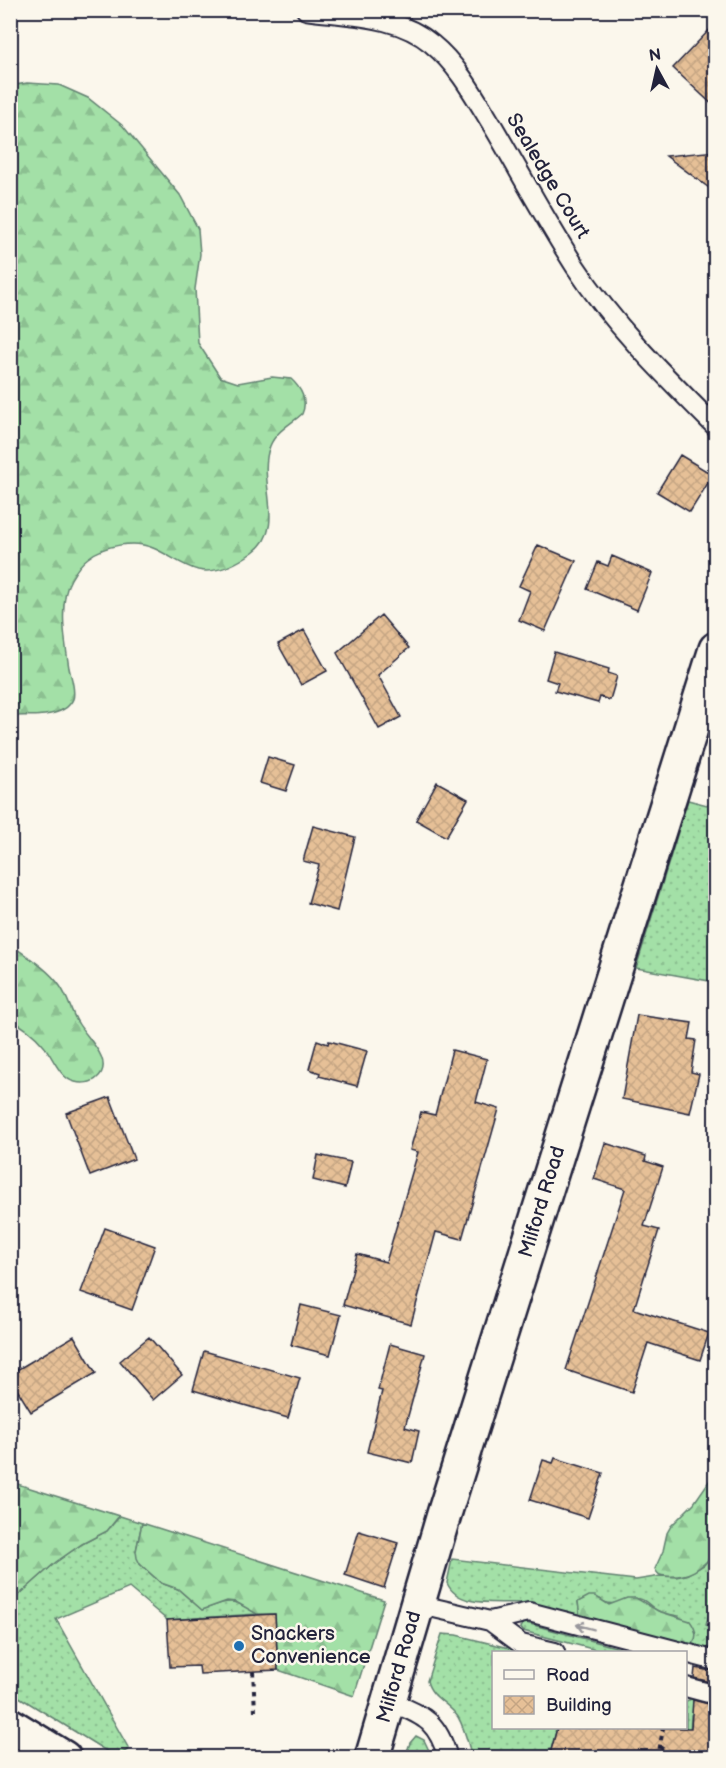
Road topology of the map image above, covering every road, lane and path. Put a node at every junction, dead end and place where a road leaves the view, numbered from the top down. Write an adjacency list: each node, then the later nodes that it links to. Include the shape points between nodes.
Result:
1 (306, 10): 2 (lane, Sealedge Court, via 383,20 410,29 451,63 474,94 590,288 630,339)
2 (716, 427)
3 (716, 649): 4 (street, Milford Road)
4 (417, 1604): 5 (lane); 13 (street, Milford Road)
5 (490, 1621): 6 (lane, via 521,1644); 7 (lane, one-way to 5, via 529,1612)
6 (547, 1651)
7 (677, 1651)
8 (687, 1654): 9 (lane)
9 (716, 1661)
10 (253, 1671): 14 (path)
11 (687, 1687): 12 (lane)
12 (716, 1695)
13 (389, 1701): 19 (street, Milford Road); 20 (lane, via 428,1719 440,1734)
14 (255, 1711)
15 (10, 1725): 18 (street)
16 (663, 1729): 17 (path)
17 (659, 1747): 21 (path); 22 (path)
18 (64, 1758)
19 (372, 1758)
20 (448, 1758)
21 (658, 1758)
22 (680, 1758)

